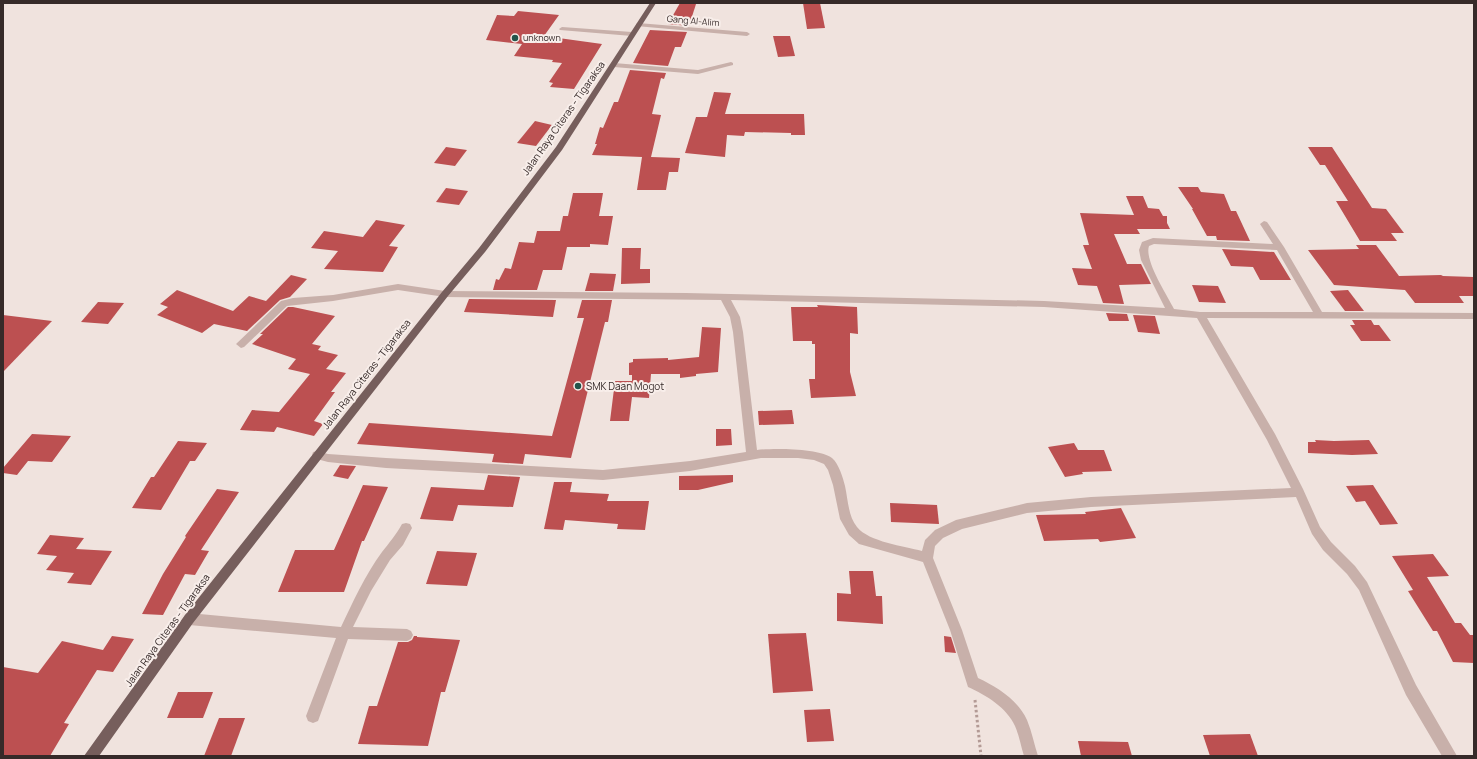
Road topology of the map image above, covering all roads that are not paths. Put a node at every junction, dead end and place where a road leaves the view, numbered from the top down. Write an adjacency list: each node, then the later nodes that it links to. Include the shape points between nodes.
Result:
1 (653, 3): 2 (main road, Jalan Raya Citeras - Tigaraksa)
2 (638, 25): 4 (main road, Jalan Raya Citeras - Tigaraksa); 5 (street, Gang Al-Alim)
3 (562, 29): 4 (lane)
4 (632, 34): 7 (main road, Jalan Raya Citeras - Tigaraksa)
5 (747, 34)
6 (731, 64): 7 (street, via 698,72)
7 (614, 65): 10 (main road, Jalan Raya Citeras - Tigaraksa, via 555,154)
8 (1264, 224): 9 (street)
9 (1280, 247): 12 (street, via 1153,241 1145,244 1145,260); 14 (street)
10 (445, 294): 11 (street); 16 (street, via 412,288 388,288 333,298 284,303); 17 (main road, Jalan Raya Citeras - Tigaraksa)
11 (725, 298): 12 (street, via 1044,304); 18 (street, via 738,332)
12 (1171, 312): 13 (street)
13 (1200, 315): 14 (street); 19 (street, via 1271,437)
14 (1320, 316): 15 (street)
15 (1474, 316)
16 (241, 344)
17 (317, 455): 18 (street, via 386,463 603,475 690,466); 22 (main road, Jalan Raya Citeras - Tigaraksa)
18 (752, 456): 21 (street, via 798,454 828,461 839,485 846,519 853,531 863,540)
19 (1299, 492): 21 (street, via 1091,502 1028,508 960,524 939,534 929,544); 28 (street, via 1316,530 1363,586 1411,690)
20 (406, 528): 23 (street, via 367,587)
21 (927, 558): 27 (street, via 956,630 973,682 993,693 1020,721)
22 (188, 619): 23 (street); 26 (main road, Jalan Raya Citeras - Tigaraksa)
23 (344, 633): 24 (street); 25 (street)
24 (407, 635)
25 (313, 716)
26 (91, 756)
27 (1031, 756)
28 (1450, 756)

